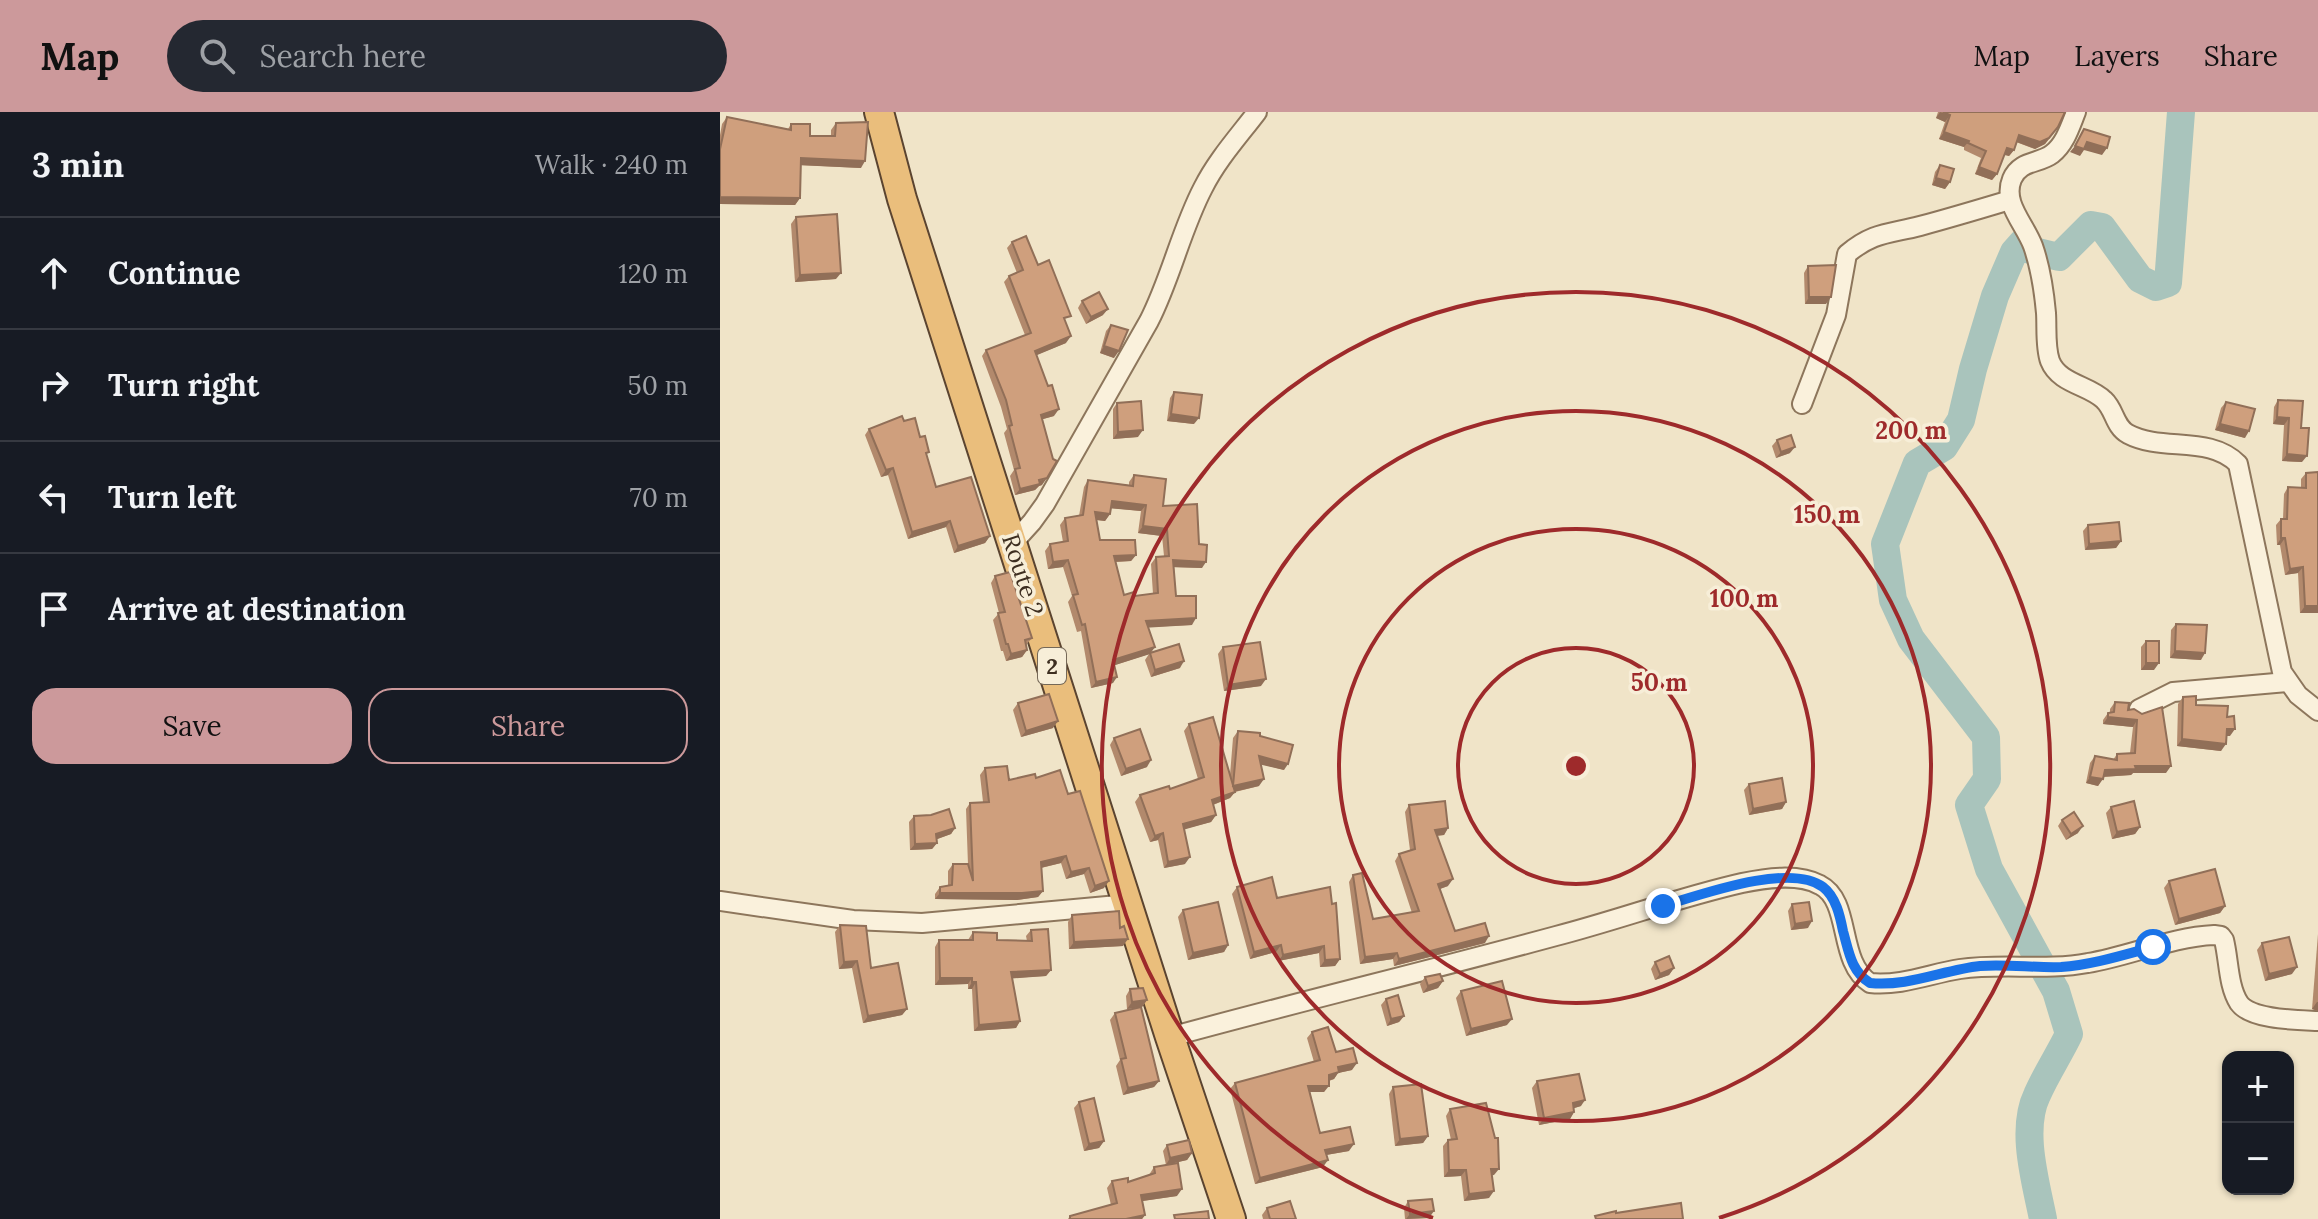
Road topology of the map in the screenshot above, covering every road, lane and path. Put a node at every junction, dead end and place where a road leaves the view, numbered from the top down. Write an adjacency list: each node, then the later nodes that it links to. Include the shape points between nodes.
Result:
1 (879, 112): 6 (highway, Route 2 / 2)
2 (1257, 112): 6 (street, via 1202,189 1149,321 1045,504)
3 (2076, 112): 4 (street, via 2062,145 2016,171)
4 (2010, 200): 5 (street, via 1878,234 1847,254 1836,315); 7 (street, via 2033,247 2055,369 2106,401 2126,433 2221,451 2238,464)
5 (1802, 404)
6 (1013, 543): 11 (highway, Route 2 / 2)
7 (2287, 682): 8 (street, via 2173,692); 9 (street)
8 (2139, 709)
9 (2318, 711)
10 (720, 901): 11 (street, via 853,920 922,923)
11 (1129, 904): 13 (highway, Route 2 / 2)
12 (2318, 1021): 13 (street, via 2249,1012 2235,991 2221,936 2063,967 1982,966 1904,983 1870,983 1855,971 1830,893 1805,879 1777,878)
13 (1170, 1037): 14 (highway, Route 2 / 2)
14 (1231, 1219)

